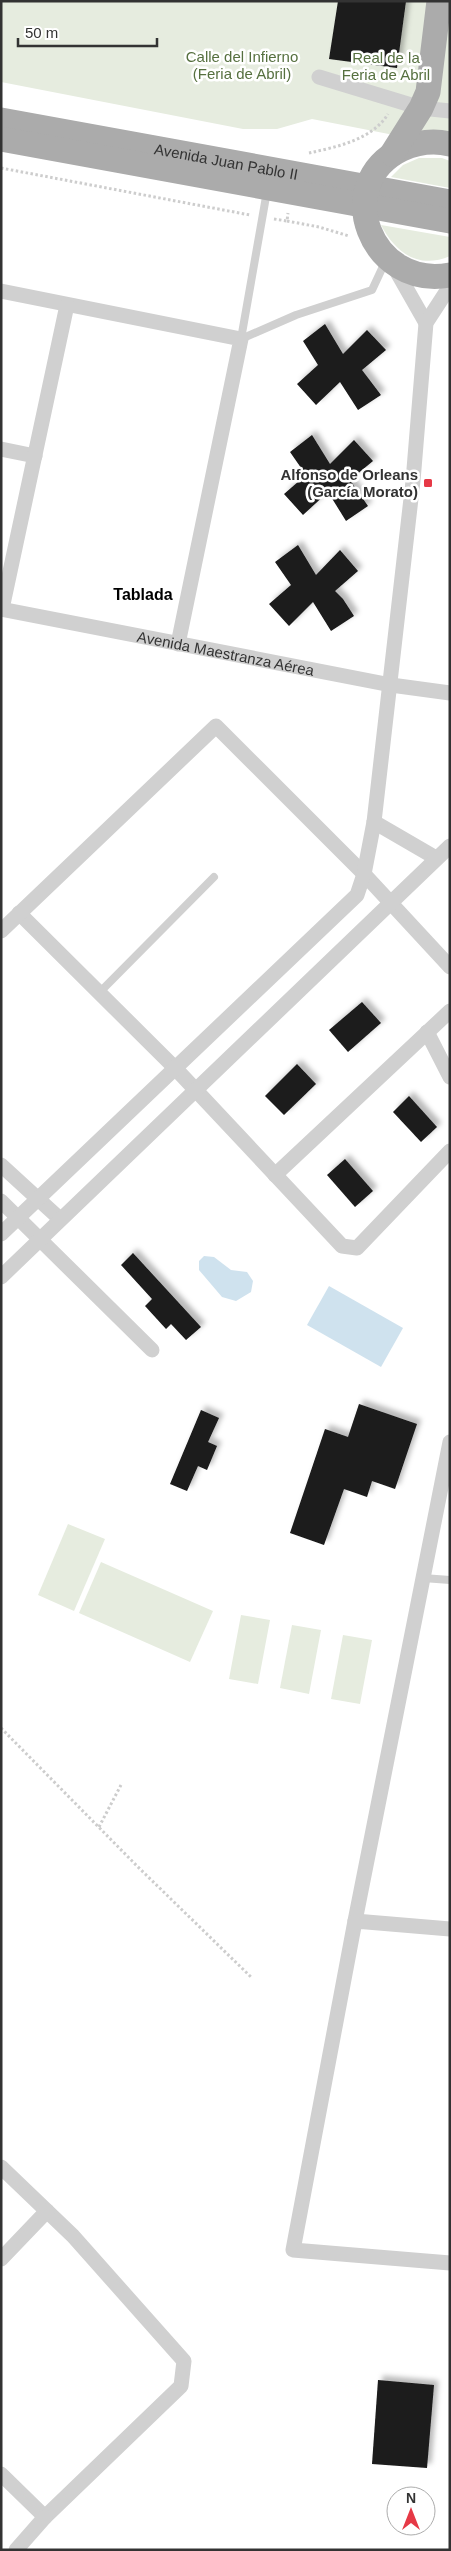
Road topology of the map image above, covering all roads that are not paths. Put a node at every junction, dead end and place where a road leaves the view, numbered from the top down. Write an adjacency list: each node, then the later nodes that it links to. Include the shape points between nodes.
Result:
1 (439, 1): 3 (main road, via 428,92)
2 (319, 77): 3 (street)
3 (421, 108): 4 (street); 8 (main road)
4 (450, 110)
5 (1, 120): 10 (main road, Avenida Juan Pablo II)
6 (1, 139): 9 (main road, Avenida Juan Pablo II)
7 (450, 144): 8 (main road, via 437,141 414,144)
8 (392, 154): 10 (main road, via 378,169)
9 (268, 189): 10 (main road, Avenida Juan Pablo II); 19 (lane)
10 (366, 197): 11 (main road, Avenida Juan Pablo II); 12 (main road, Avenida Juan Pablo II); 13 (main road, via 367,228 377,248)
11 (450, 202)
12 (450, 221)
13 (390, 261): 14 (main road, via 410,273 429,277); 18 (street); 19 (lane, via 372,290 296,314)
14 (450, 274)
15 (450, 286): 18 (street)
16 (1, 291): 17 (street)
17 (67, 305): 19 (street); 21 (street)
18 (426, 323): 24 (street)
19 (241, 339): 23 (street)
20 (1, 449): 21 (street)
21 (35, 456): 22 (street)
22 (2, 609): 23 (street, Avenida Maestranza Aérea)
23 (178, 644): 24 (street, Avenida Maestranza Aérea)
24 (391, 685): 25 (street, Avenida Maestranza Aérea); 26 (street)
25 (450, 693)
26 (374, 822): 28 (street); 29 (street)
27 (450, 846): 28 (street)
28 (436, 858): 31 (street)
29 (364, 874): 31 (street); 32 (street, via 216,726); 38 (street, via 357,895)
30 (214, 877): 35 (lane)
31 (390, 902): 34 (street); 40 (street)
32 (19, 913): 33 (street); 35 (street)
33 (1, 931)
34 (450, 967)
35 (99, 993): 38 (street)
36 (450, 1011): 37 (street)
37 (427, 1032): 39 (street); 43 (street)
38 (175, 1068): 40 (street); 44 (street)
39 (450, 1077)
40 (194, 1090): 43 (street); 47 (street)
41 (450, 1152): 43 (street, via 357,1248 342,1246)
42 (1, 1164): 44 (street)
43 (275, 1175)
44 (37, 1199): 46 (street); 47 (street)
45 (1, 1201): 46 (street)
46 (19, 1218): 48 (street); 49 (street)
47 (60, 1219): 49 (street)
48 (1, 1234)
49 (41, 1238): 50 (street); 51 (street)
50 (1, 1276)
51 (152, 1350)
52 (450, 1442): 53 (street)
53 (423, 1578): 54 (lane); 55 (street)
54 (450, 1580)
55 (355, 1921): 56 (street); 60 (street, via 293,2250)
56 (450, 1928)
57 (1, 2166): 58 (street)
58 (47, 2211): 59 (street); 62 (street, via 184,2361 181,2386)
59 (1, 2259)
60 (450, 2263)
61 (1, 2474): 62 (street)
62 (45, 2517): 63 (street)
63 (16, 2550)

